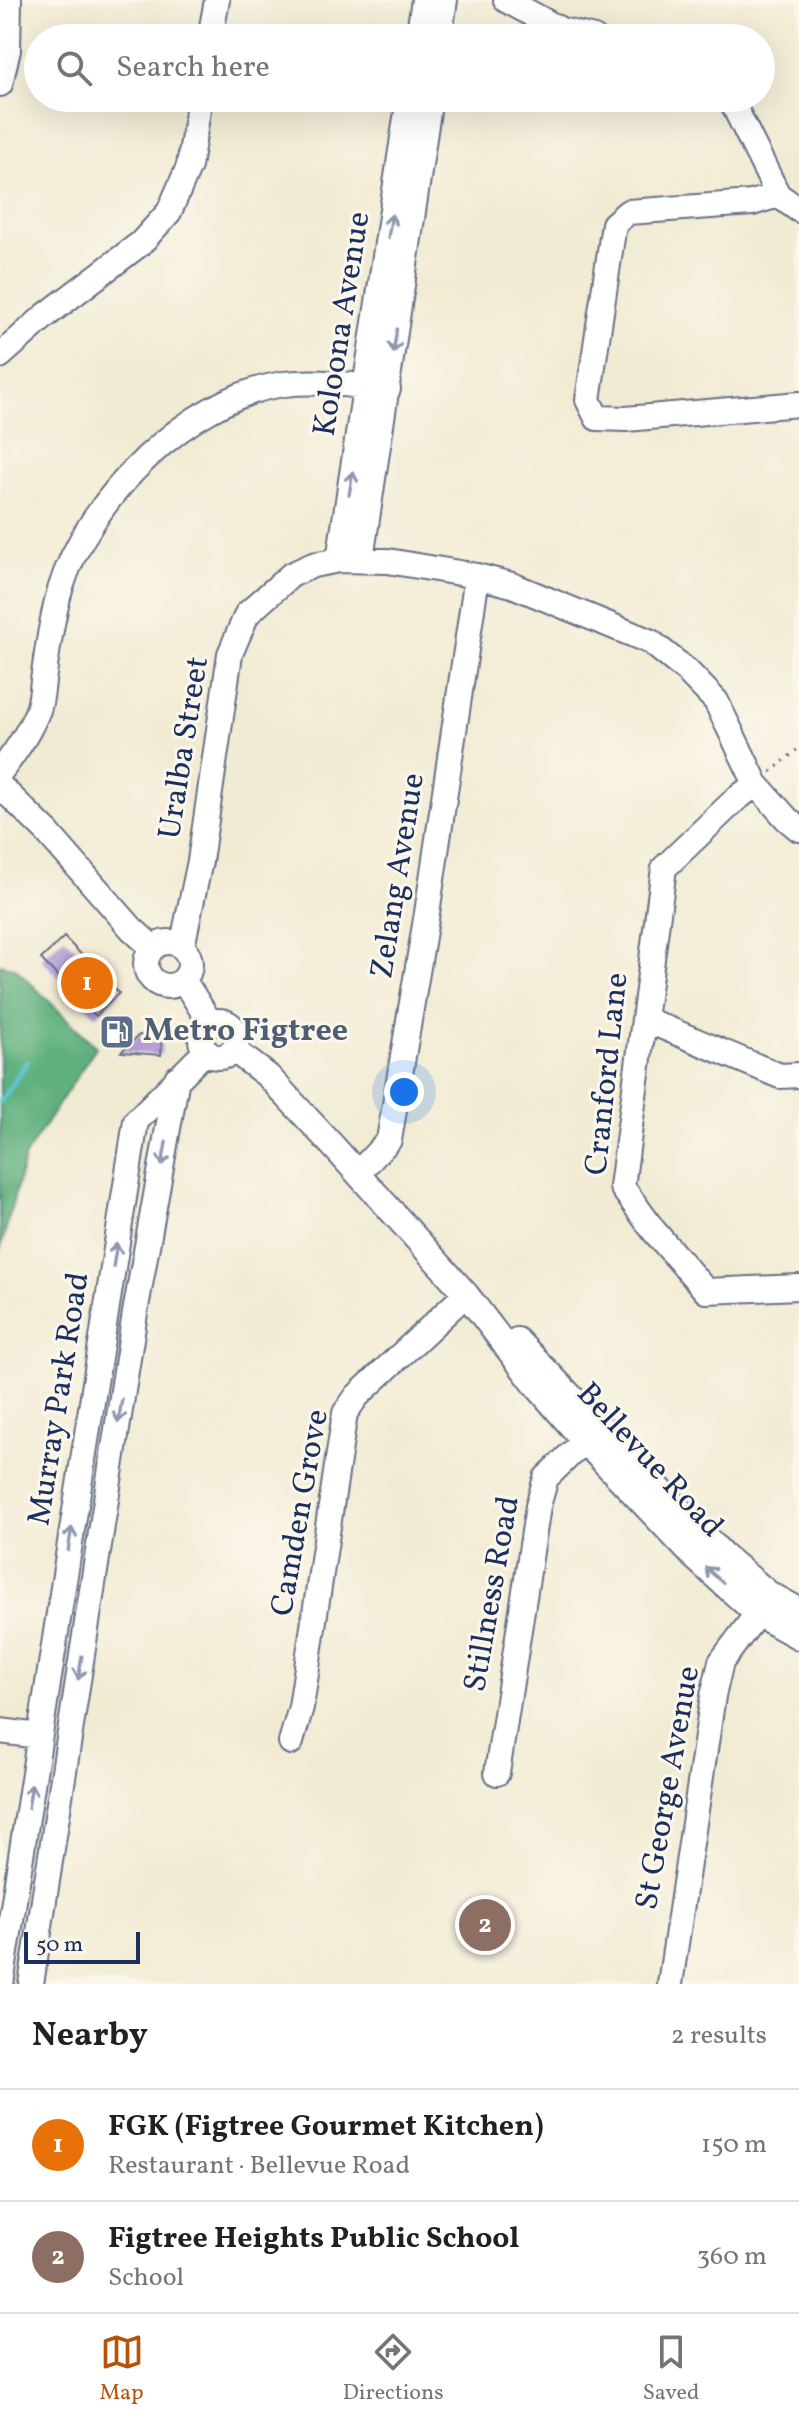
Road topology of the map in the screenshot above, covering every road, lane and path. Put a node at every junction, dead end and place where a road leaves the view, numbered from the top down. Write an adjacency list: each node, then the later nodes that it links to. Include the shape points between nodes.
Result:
1 (9, 0): 10 (street, via 8,50)
2 (217, 0): 6 (street)
3 (424, 0): 7 (street)
4 (445, 0): 8 (street)
5 (506, 0): 9 (street)
6 (213, 24)
7 (420, 24)
8 (441, 24)
9 (550, 24)
10 (0, 84)
11 (198, 112): 18 (street, via 189,166 169,212 141,243)
12 (409, 112): 15 (street, Koloona Avenue)
13 (426, 112): 15 (street, Koloona Avenue)
14 (737, 112): 16 (street)
15 (411, 160): 19 (street, Koloona Avenue)
16 (778, 195): 17 (street); 20 (street, via 752,203 628,212 614,224 588,400 597,418 626,419)
17 (799, 210)
18 (0, 356)
19 (377, 388): 21 (street, Koloona Avenue); 24 (street, via 312,382 236,397 183,429 132,471 97,513 69,564 53,617 39,707)
20 (799, 404)
21 (350, 559): 22 (street, Uralba Street); 28 (street, Uralba Street, via 291,575 247,614 230,654)
22 (477, 576): 25 (street, Uralba Street, via 651,642 716,701); 37 (street, Zelang Avenue, via 389,1140)
23 (799, 748): 25 (path)
24 (0, 772)
25 (756, 784): 27 (street, Uralba Street); 31 (street, Cranford Lane, via 664,868)
26 (0, 786): 29 (street)
27 (799, 829)
28 (182, 947): 29 (street, via 167,942); 30 (street, via 191,967)
29 (153, 948): 30 (street, via 146,970 154,982 169,987)
30 (184, 981): 32 (street)
31 (644, 1019): 35 (street, via 780,1076); 38 (street, Cranford Lane, via 622,1187 706,1291)
32 (211, 1024): 33 (street, via 202,1036); 34 (street, via 230,1025 237,1039)
33 (206, 1051): 34 (street, via 218,1057); 36 (street, Murray Park Road)
34 (235, 1051): 37 (street, Bellevue Road, via 268,1076)
35 (799, 1075)
36 (177, 1078): 40 (street, Murray Park Road, one-way to 36, via 136,1121); 41 (street, Murray Park Road, one-way to 41)
37 (358, 1173): 39 (street, Bellevue Road)
38 (799, 1287)
39 (471, 1299): 42 (street, Bellevue Road); 43 (street, Bellevue Road, via 500,1322 723,1555 768,1593); 48 (street, Camden Grove, via 357,1396 345,1413 301,1707)
40 (106, 1307): 41 (street); 47 (street, Murray Park Road, one-way to 40)
41 (135, 1313): 51 (street, Murray Park Road, one-way to 51)
42 (584, 1441): 44 (street, Bellevue Road, one-way to 42, via 694,1557); 49 (street, Stillness Road, via 546,1478 538,1506)
43 (799, 1610)
44 (757, 1614): 45 (street, Bellevue Road); 52 (street, St George Avenue, via 721,1662 713,1696)
45 (799, 1637)
46 (0, 1731): 47 (street)
47 (39, 1736): 50 (street, Murray Park Road, one-way to 47)
48 (291, 1742)
49 (497, 1773)
50 (1, 1984)
51 (31, 1984)
52 (670, 1984)

